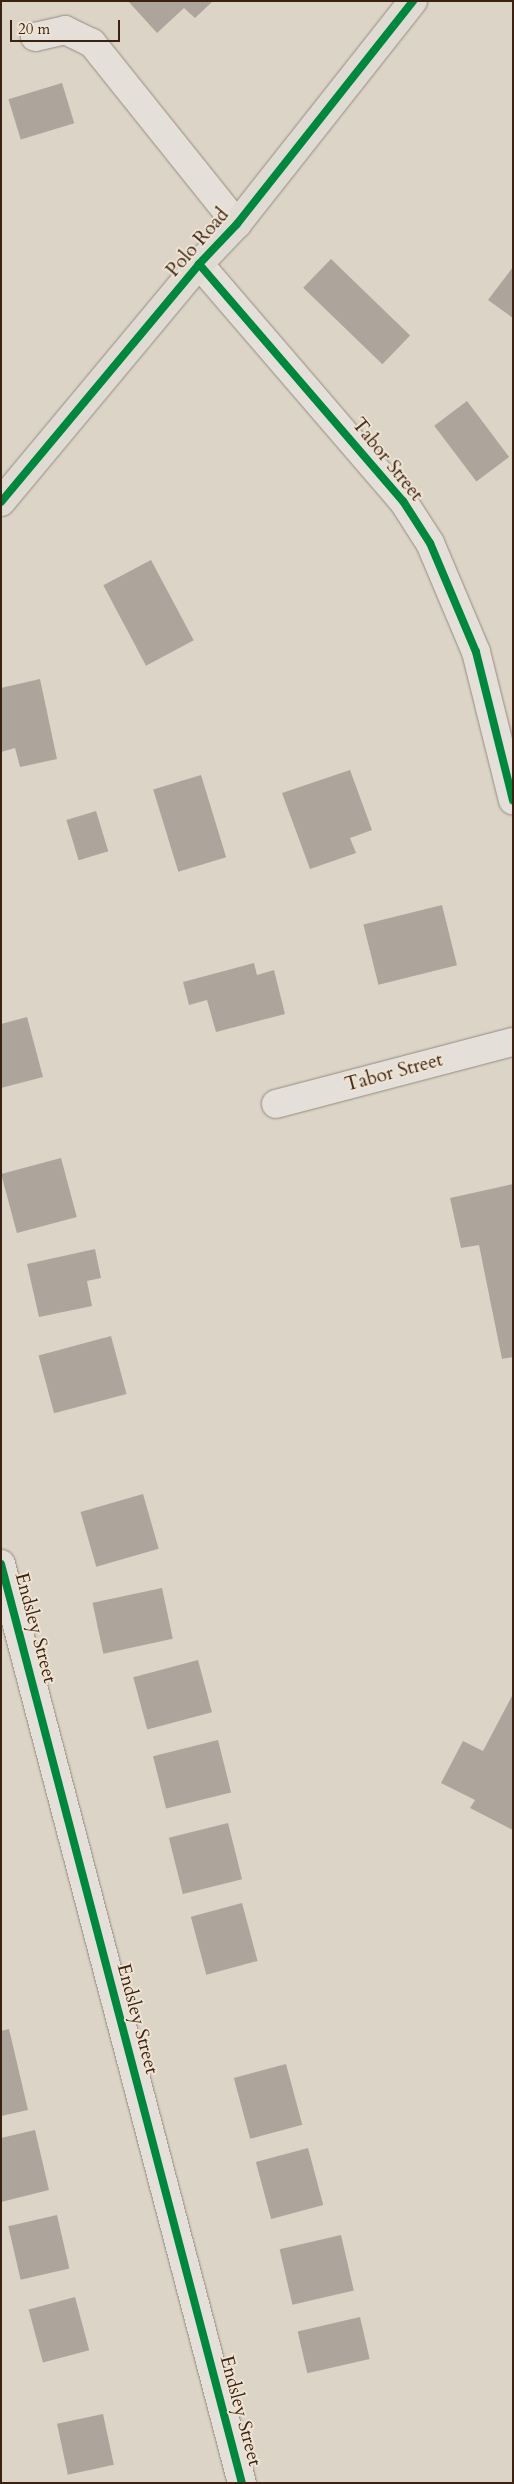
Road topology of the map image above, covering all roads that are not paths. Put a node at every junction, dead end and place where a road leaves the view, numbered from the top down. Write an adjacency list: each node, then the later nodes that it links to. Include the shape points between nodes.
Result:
1 (413, 1): 3 (main road, Polo Road)
2 (35, 37): 3 (street, via 65,30 92,43)
3 (237, 224): 4 (main road, Polo Road)
4 (198, 264): 5 (main road, Polo Road); 6 (street, Tabor Street, via 403,501 430,543 476,652)
5 (1, 502)
6 (513, 800)
7 (513, 1042): 8 (street, Tabor Street)
8 (276, 1104)
9 (1, 1564): 10 (street, Endsley Street)
10 (242, 2483)

